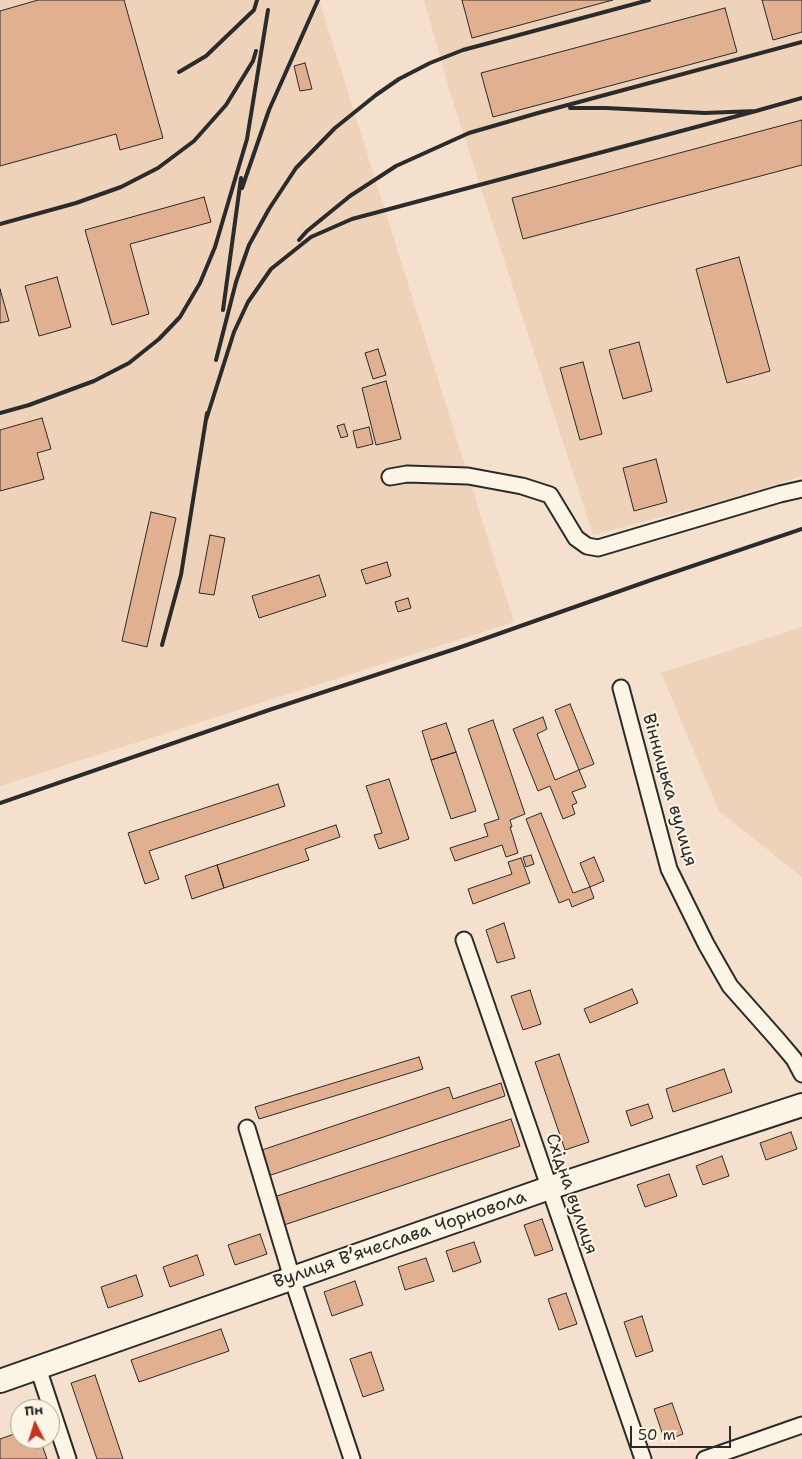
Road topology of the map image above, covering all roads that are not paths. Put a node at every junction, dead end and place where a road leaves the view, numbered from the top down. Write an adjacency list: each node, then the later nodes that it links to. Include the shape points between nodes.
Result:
1 (390, 477): 2 (street, via 407,474 468,476 522,486 550,496 576,538 587,546 598,548)
2 (802, 489)
3 (621, 688): 5 (street, Вінницька вулиця, via 669,869 730,986 777,1038)
4 (464, 940): 8 (street, Східна вулиця)
5 (802, 1074)
6 (802, 1105): 8 (street, Вулиця Вʼячеслава Чорновола)
7 (247, 1128): 9 (street)
8 (549, 1188): 9 (street, Вулиця Вʼячеслава Чорновола); 15 (street, Східна вулиця)
9 (292, 1278): 10 (street, Вулиця Вʼячеслава Чорновола); 14 (street)
10 (38, 1368): 11 (street, Вулиця Вʼячеслава Чорновола); 13 (street)
11 (0, 1381)
12 (802, 1425): 16 (street)
13 (68, 1459)
14 (352, 1459)
15 (643, 1459)
16 (704, 1459)

